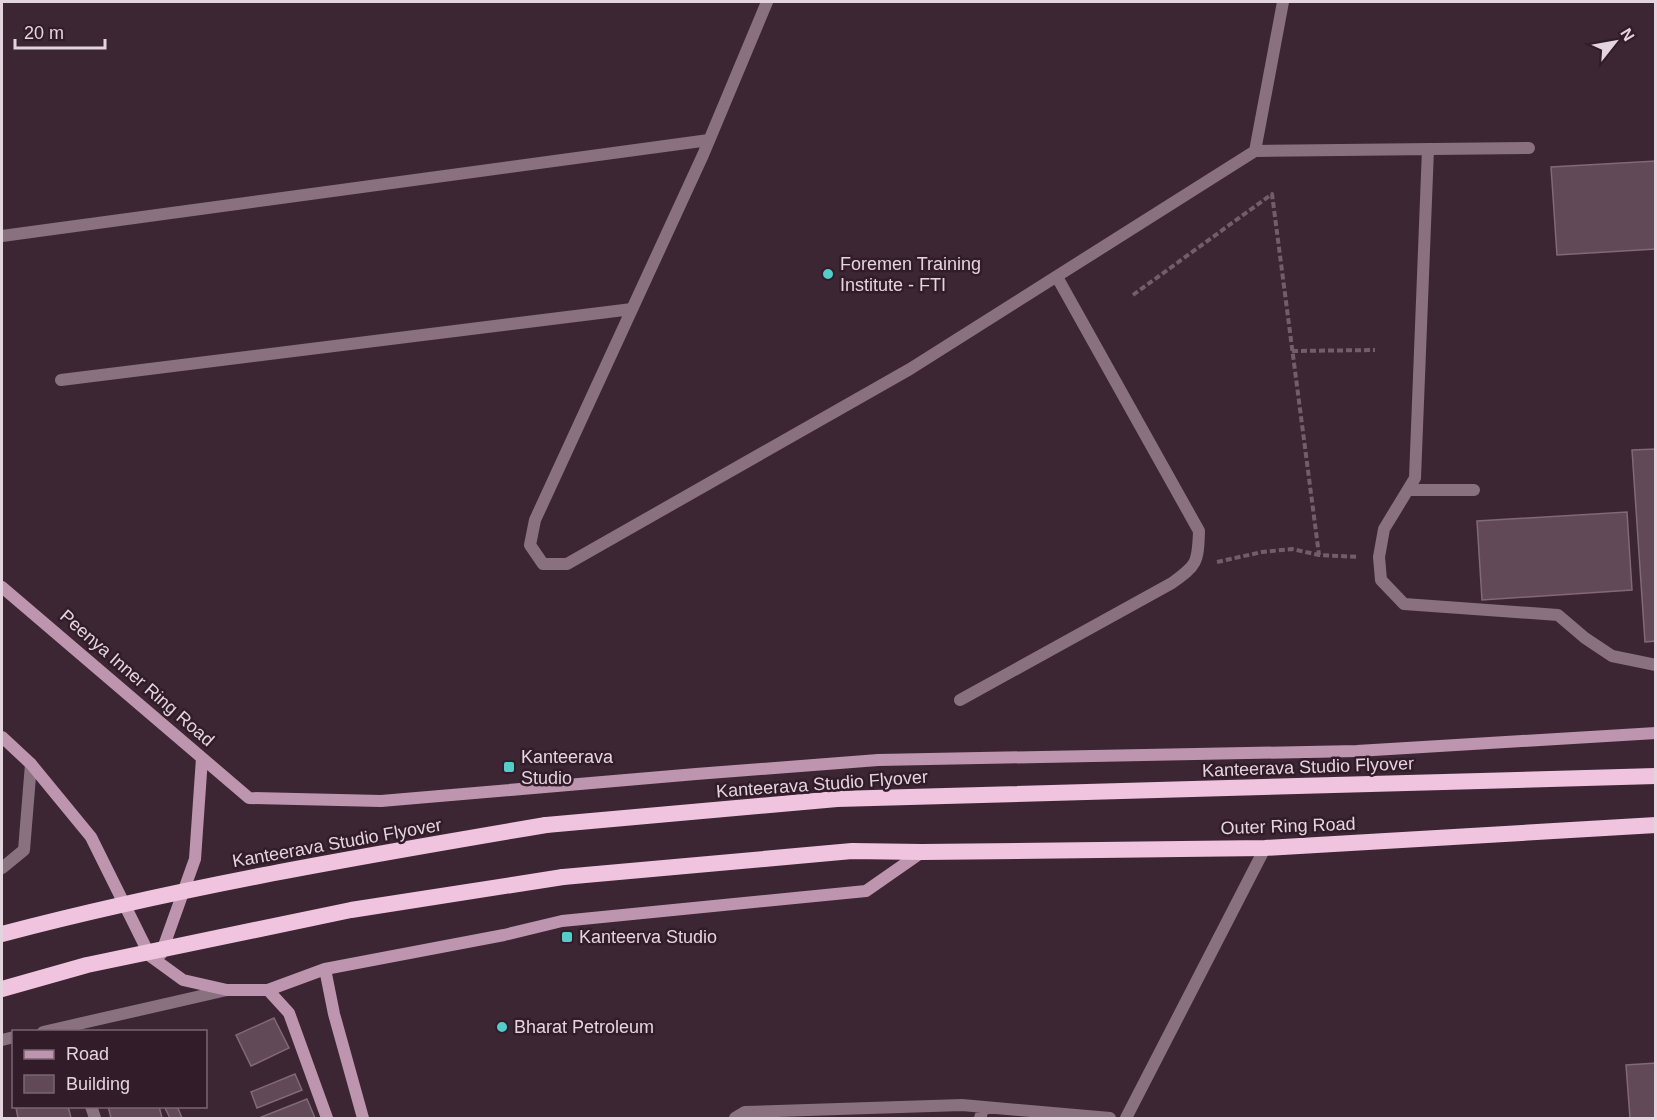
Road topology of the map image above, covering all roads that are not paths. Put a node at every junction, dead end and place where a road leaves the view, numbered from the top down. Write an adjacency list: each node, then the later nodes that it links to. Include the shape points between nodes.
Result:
1 (767, 2): 3 (street)
2 (1283, 2): 6 (street)
3 (709, 140): 7 (street); 9 (street)
4 (1529, 148): 5 (street)
5 (1428, 149): 6 (street); 11 (street, via 1415,478)
6 (1255, 151): 8 (street)
7 (2, 236)
8 (1057, 277): 9 (street, via 910,369 577,559 567,564 543,564 530,545 535,520); 15 (street, via 1199,531 1199,549 1193,568 1172,583)
9 (632, 309): 10 (street)
10 (61, 380)
11 (1408, 490): 12 (street); 14 (street, via 1384,530 1379,557 1381,580 1404,604 1558,615 1612,656)
12 (1474, 490)
13 (2, 587): 18 (main road, Peenya Inner Ring Road)
14 (1656, 666)
15 (960, 700)
16 (1656, 733): 18 (main road, Peenya Inner Ring Road, via 1358,751 878,760 381,801 249,798)
17 (2, 737): 19 (main road)
18 (202, 758): 26 (main road, via 195,859)
19 (31, 764): 24 (street, via 24,850); 26 (main road, via 92,837 150,956)
20 (1656, 776): 25 (highway, Kanteerava Studio Flyover, bridge, via 837,800 546,825 323,863 76,914)
21 (1656, 825): 22 (highway, Outer Ring Road)
22 (1265, 848): 23 (highway, Outer Ring Road); 37 (street)
23 (922, 852): 27 (main road, via 866,891 562,921); 28 (highway, bridge, via 852,851 562,877 351,910 87,965)
24 (2, 868)
25 (2, 934)
26 (158, 962): 29 (main road, via 183,980)
27 (325, 969): 30 (main road); 34 (main road)
28 (2, 989)
29 (226, 990): 30 (main road); 31 (street)
30 (268, 990): 33 (main road, via 289,1013)
31 (67, 1029)
32 (982, 1113): 35 (street, via 962,1105 746,1112); 36 (street)
33 (327, 1119)
34 (363, 1119)
35 (735, 1119)
36 (1110, 1119)
37 (1126, 1119)

